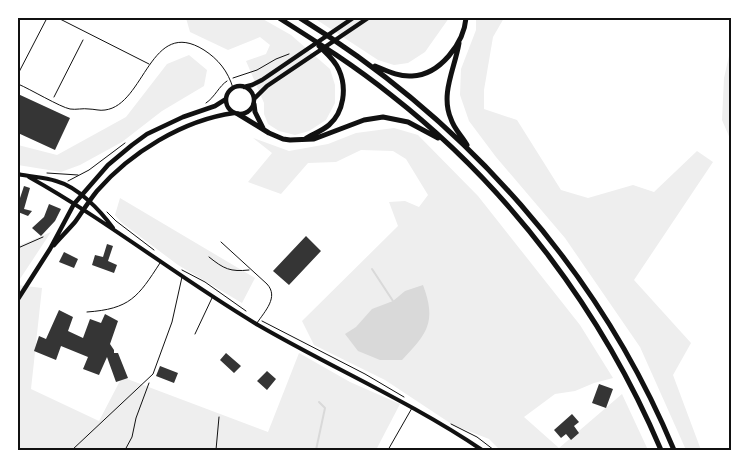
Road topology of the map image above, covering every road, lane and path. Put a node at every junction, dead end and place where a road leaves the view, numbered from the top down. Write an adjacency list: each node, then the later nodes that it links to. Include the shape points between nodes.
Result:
1 (47, 18): 16 (lane, via 19,72 18,84)
2 (58, 18): 11 (lane)
3 (279, 18): 8 (highway)
4 (300, 18): 12 (highway)
5 (353, 18): 13 (main road, via 262,80)
6 (368, 18): 17 (main road, via 267,86)
7 (466, 18): 10 (highway)
8 (309, 37): 20 (highway, via 329,55 339,70 343,94 334,120); 21 (highway, via 392,95)
9 (83, 40): 16 (path)
10 (459, 43): 12 (highway, via 440,64 422,75 404,76); 22 (highway, via 447,104 450,119)
11 (149, 65): 14 (lane, via 165,47 179,42 192,43 215,57); 16 (lane, via 123,101 105,110 69,109)
12 (370, 65): 22 (highway)
13 (244, 86): 14 (main road); 17 (main road, via 251,91)
14 (233, 88): 15 (main road)
15 (226, 99): 18 (main road, via 228,107); 27 (main road, via 147,134 108,165)
16 (52, 100)
17 (254, 102): 18 (main road, via 248,112); 19 (highway)
18 (236, 113): 19 (highway); 28 (main road, via 186,127 146,147 114,173)
19 (263, 128): 20 (highway, via 283,139)
20 (305, 139): 21 (highway, via 325,136 364,120 383,117 408,122)
21 (447, 144): 61 (highway, via 504,203 572,289 617,361)
22 (471, 151): 62 (highway, via 532,218 582,284 628,356)
23 (42, 173): 25 (path)
24 (18, 174): 26 (street)
25 (81, 174)
26 (29, 177): 27 (street, via 66,184); 29 (street)
27 (81, 195): 28 (street); 29 (main road)
28 (89, 201): 30 (main road); 31 (street)
29 (74, 204): 30 (street); 36 (main road)
30 (83, 211): 32 (street); 36 (main road)
31 (102, 212): 32 (street); 37 (path, via 108,212)
32 (114, 230): 39 (street)
33 (43, 237): 35 (path)
34 (221, 242): 41 (lane)
35 (18, 248)
36 (50, 249): 44 (main road)
37 (154, 250)
38 (209, 257): 41 (lane, via 234,272)
39 (160, 262): 42 (street); 46 (lane, via 142,292 127,304 105,311)
40 (182, 270): 45 (path)
41 (250, 270): 47 (lane, via 270,288 273,295)
42 (182, 276): 43 (street); 50 (lane, via 172,322)
43 (213, 297): 48 (street); 49 (lane)
44 (18, 299)
45 (246, 311)
46 (87, 312)
47 (260, 319): 48 (lane); 51 (path)
48 (256, 324): 52 (street)
49 (195, 334)
50 (153, 374): 55 (lane); 56 (path)
51 (406, 398)
52 (412, 408): 58 (lane); 59 (street)
53 (219, 416): 57 (path)
54 (445, 420): 60 (path)
55 (72, 450)
56 (125, 450)
57 (216, 450)
58 (388, 450)
59 (482, 450)
60 (494, 450)
61 (661, 450)
62 (674, 450)

